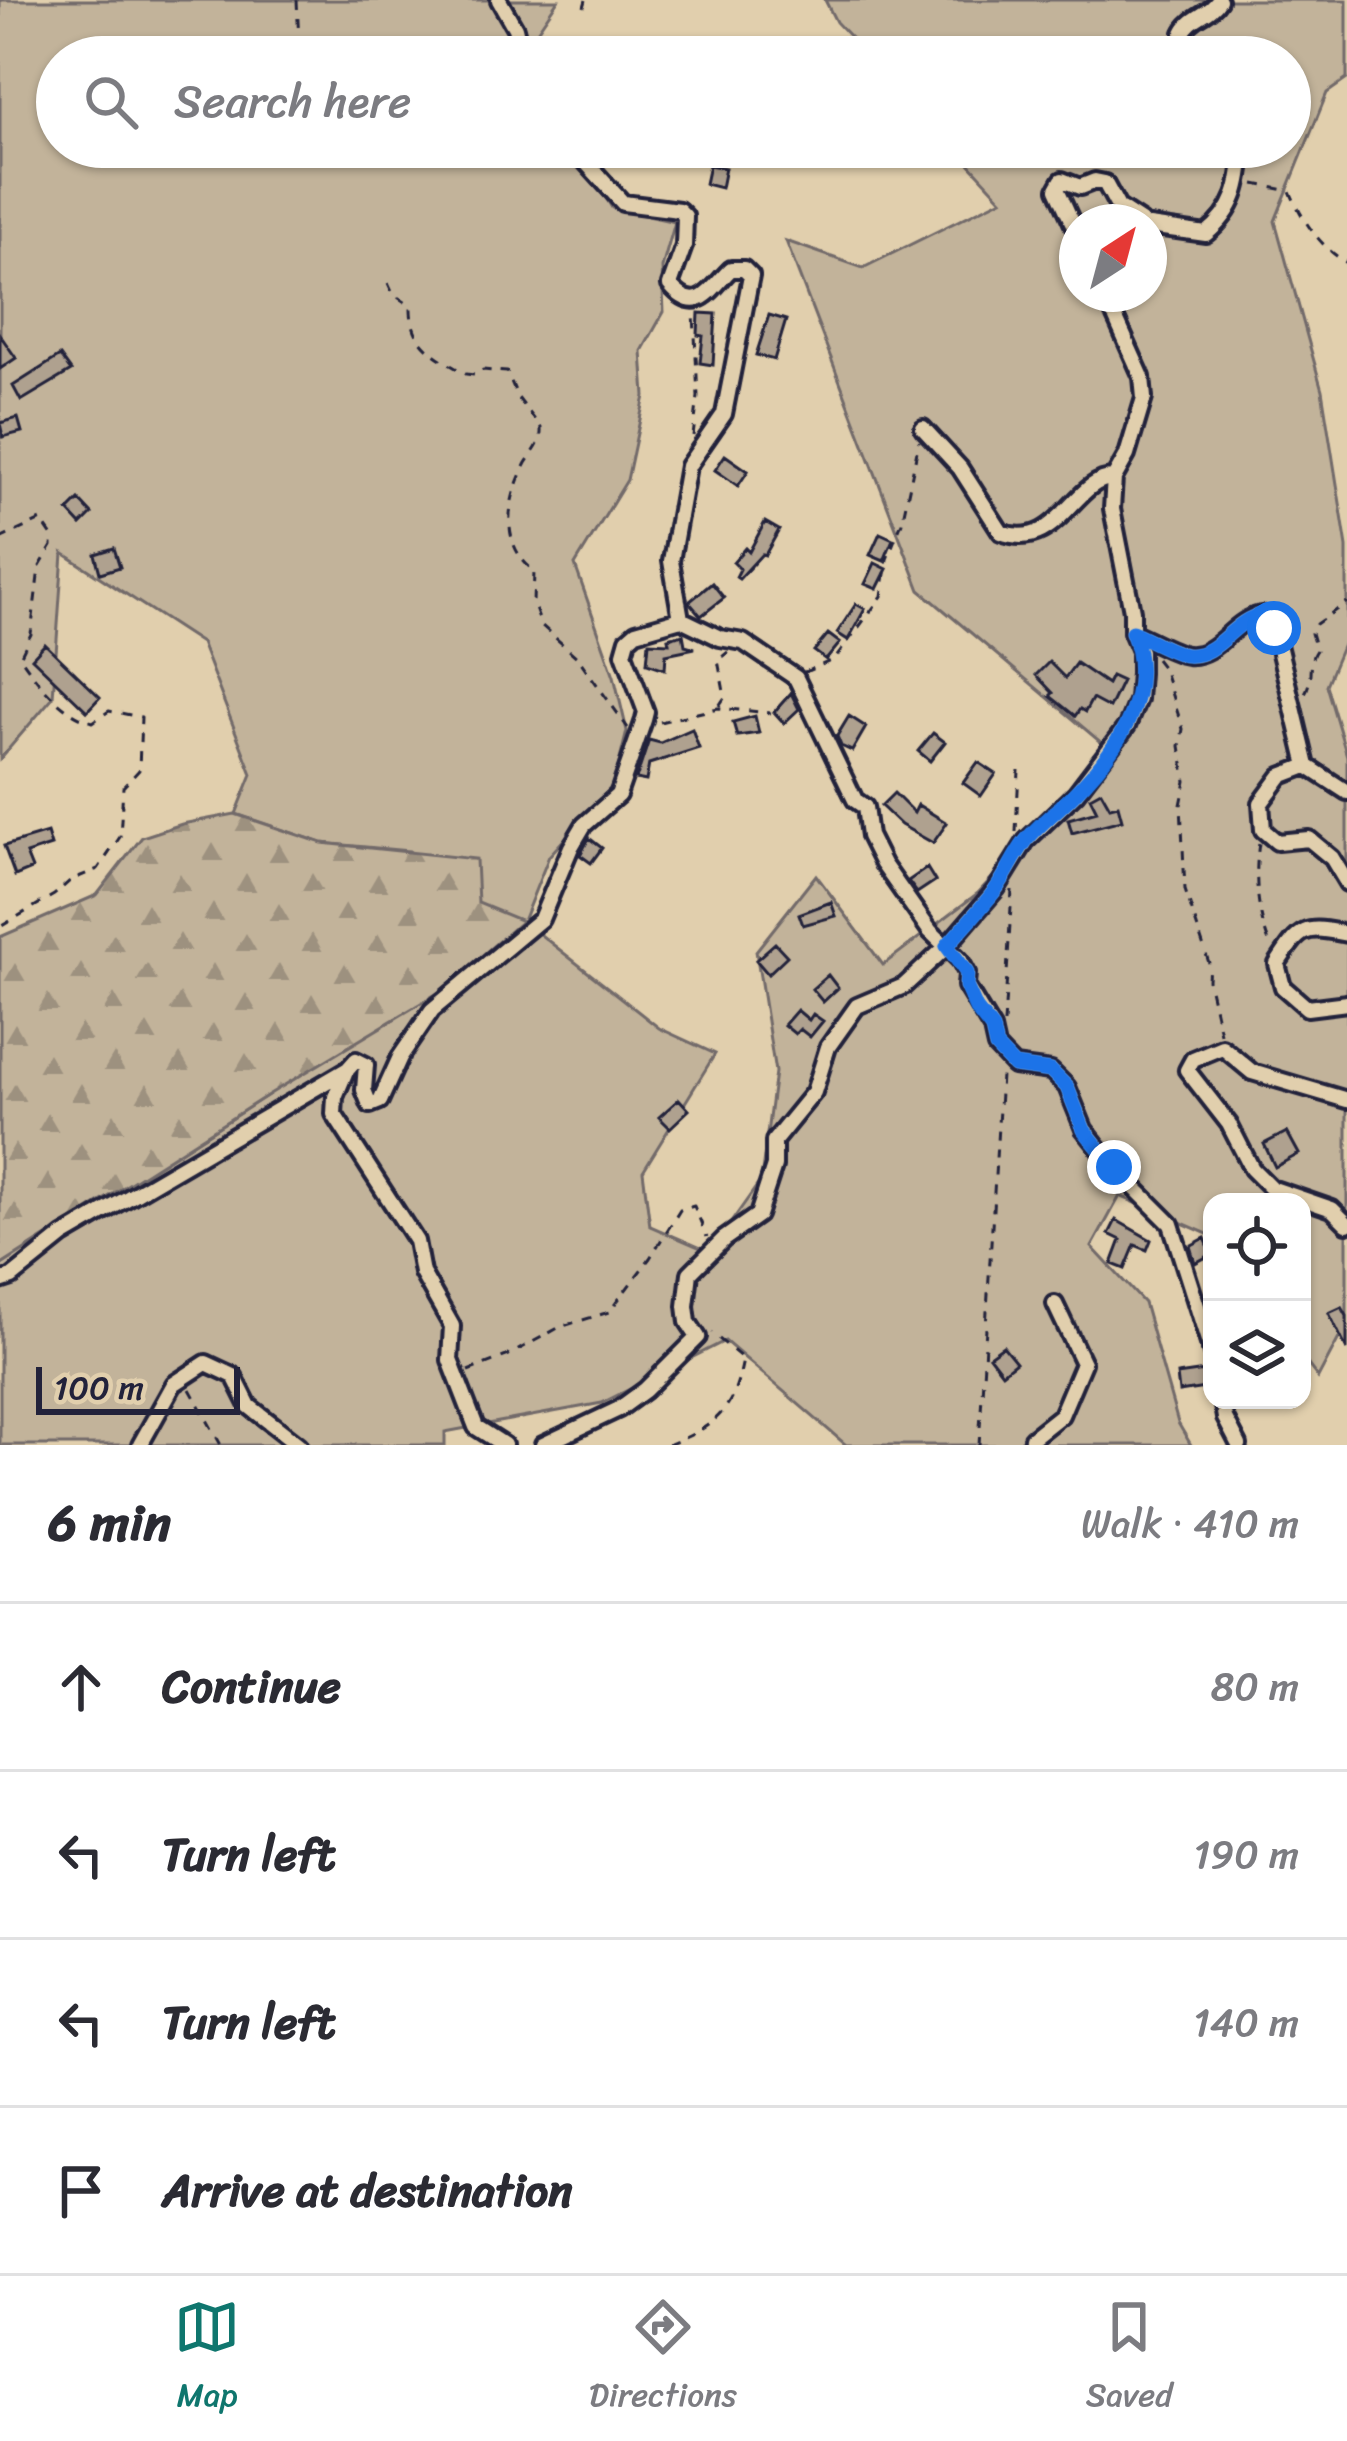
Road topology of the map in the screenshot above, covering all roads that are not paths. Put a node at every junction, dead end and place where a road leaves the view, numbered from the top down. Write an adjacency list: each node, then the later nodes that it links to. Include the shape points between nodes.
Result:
1 (499, 0): 3 (street)
2 (1219, 0): 4 (street)
3 (517, 36)
4 (1184, 36)
5 (591, 168): 13 (street, via 623,203 686,216 670,285 678,294 707,296 731,269 751,276 724,414 688,466 670,561)
6 (1242, 168): 9 (street, via 1233,206 1206,234)
7 (1064, 204): 8 (street, via 1062,180 1105,183)
8 (1116, 204)
9 (1167, 228)
10 (1114, 312): 12 (street, via 1144,398)
11 (923, 428): 12 (street, via 1011,536 1053,526 1092,486)
12 (1114, 478): 14 (street)
13 (681, 619): 19 (street, via 743,642 796,678 865,807 890,878); 21 (street, via 628,638 624,652 646,712 618,795 577,836 541,919 432,1010 380,1101 370,1105 364,1090 366,1065 356,1060)
14 (1132, 632): 15 (street, via 1185,656 1206,652 1245,617 1262,615 1274,628); 19 (street, via 1140,673 1127,726)
15 (1307, 766): 16 (street); 17 (street, via 1281,776 1261,802 1263,830 1277,842 1309,839)
16 (1347, 792)
17 (1347, 883)
18 (1347, 934): 20 (street, via 1313,927 1295,936 1277,964 1282,987 1307,1008)
19 (947, 946): 26 (street, via 967,973 996,1047 1014,1066 1051,1071 1067,1087 1084,1130 1172,1224); 31 (street, via 904,986 857,1006 827,1047 814,1092 774,1141 758,1215 690,1273 686,1306 698,1337 619,1409)
20 (1347, 1003)
21 (348, 1069): 24 (street); 30 (street, via 334,1114 416,1241 422,1273 452,1327 450,1360 476,1427)
22 (1347, 1100): 23 (street, via 1252,1072 1222,1047 1187,1070 1270,1188 1332,1209)
23 (1347, 1224)
24 (0, 1281)
25 (1054, 1304): 32 (street, via 1084,1363 1061,1415)
26 (1203, 1324)
27 (1224, 1409): 33 (street)
28 (140, 1445): 29 (street, via 174,1384 206,1363 234,1376 249,1406)
29 (299, 1445)
30 (504, 1445)
31 (543, 1445)
32 (1031, 1445)
33 (1239, 1445)

